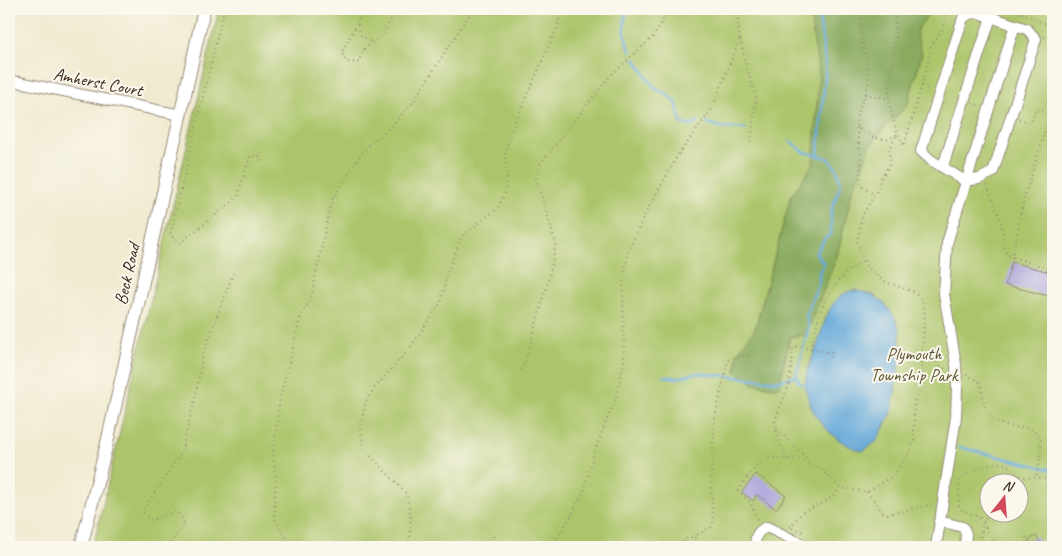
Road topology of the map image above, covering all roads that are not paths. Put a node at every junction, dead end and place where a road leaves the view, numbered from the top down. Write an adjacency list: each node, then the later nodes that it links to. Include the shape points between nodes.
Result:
1 (204, 9): 5 (main road, Beck Road)
2 (991, 17): 3 (street); 6 (street); 6 (street, via 978,13 963,18 921,151)
3 (1015, 25): 7 (street); 7 (street, via 1026,29 1036,39 993,172)
4 (9, 80): 5 (street, Amherst Court)
5 (181, 115): 9 (main road, Beck Road)
6 (943, 166): 7 (street)
7 (965, 181): 8 (street, via 947,243 944,268 946,315 956,373 956,417)
8 (939, 521): 12 (street); 13 (street, via 963,527)
9 (82, 547)
10 (756, 547): 11 (street, via 755,540 760,530 767,527)
11 (808, 547)
12 (936, 547)
13 (965, 547)

